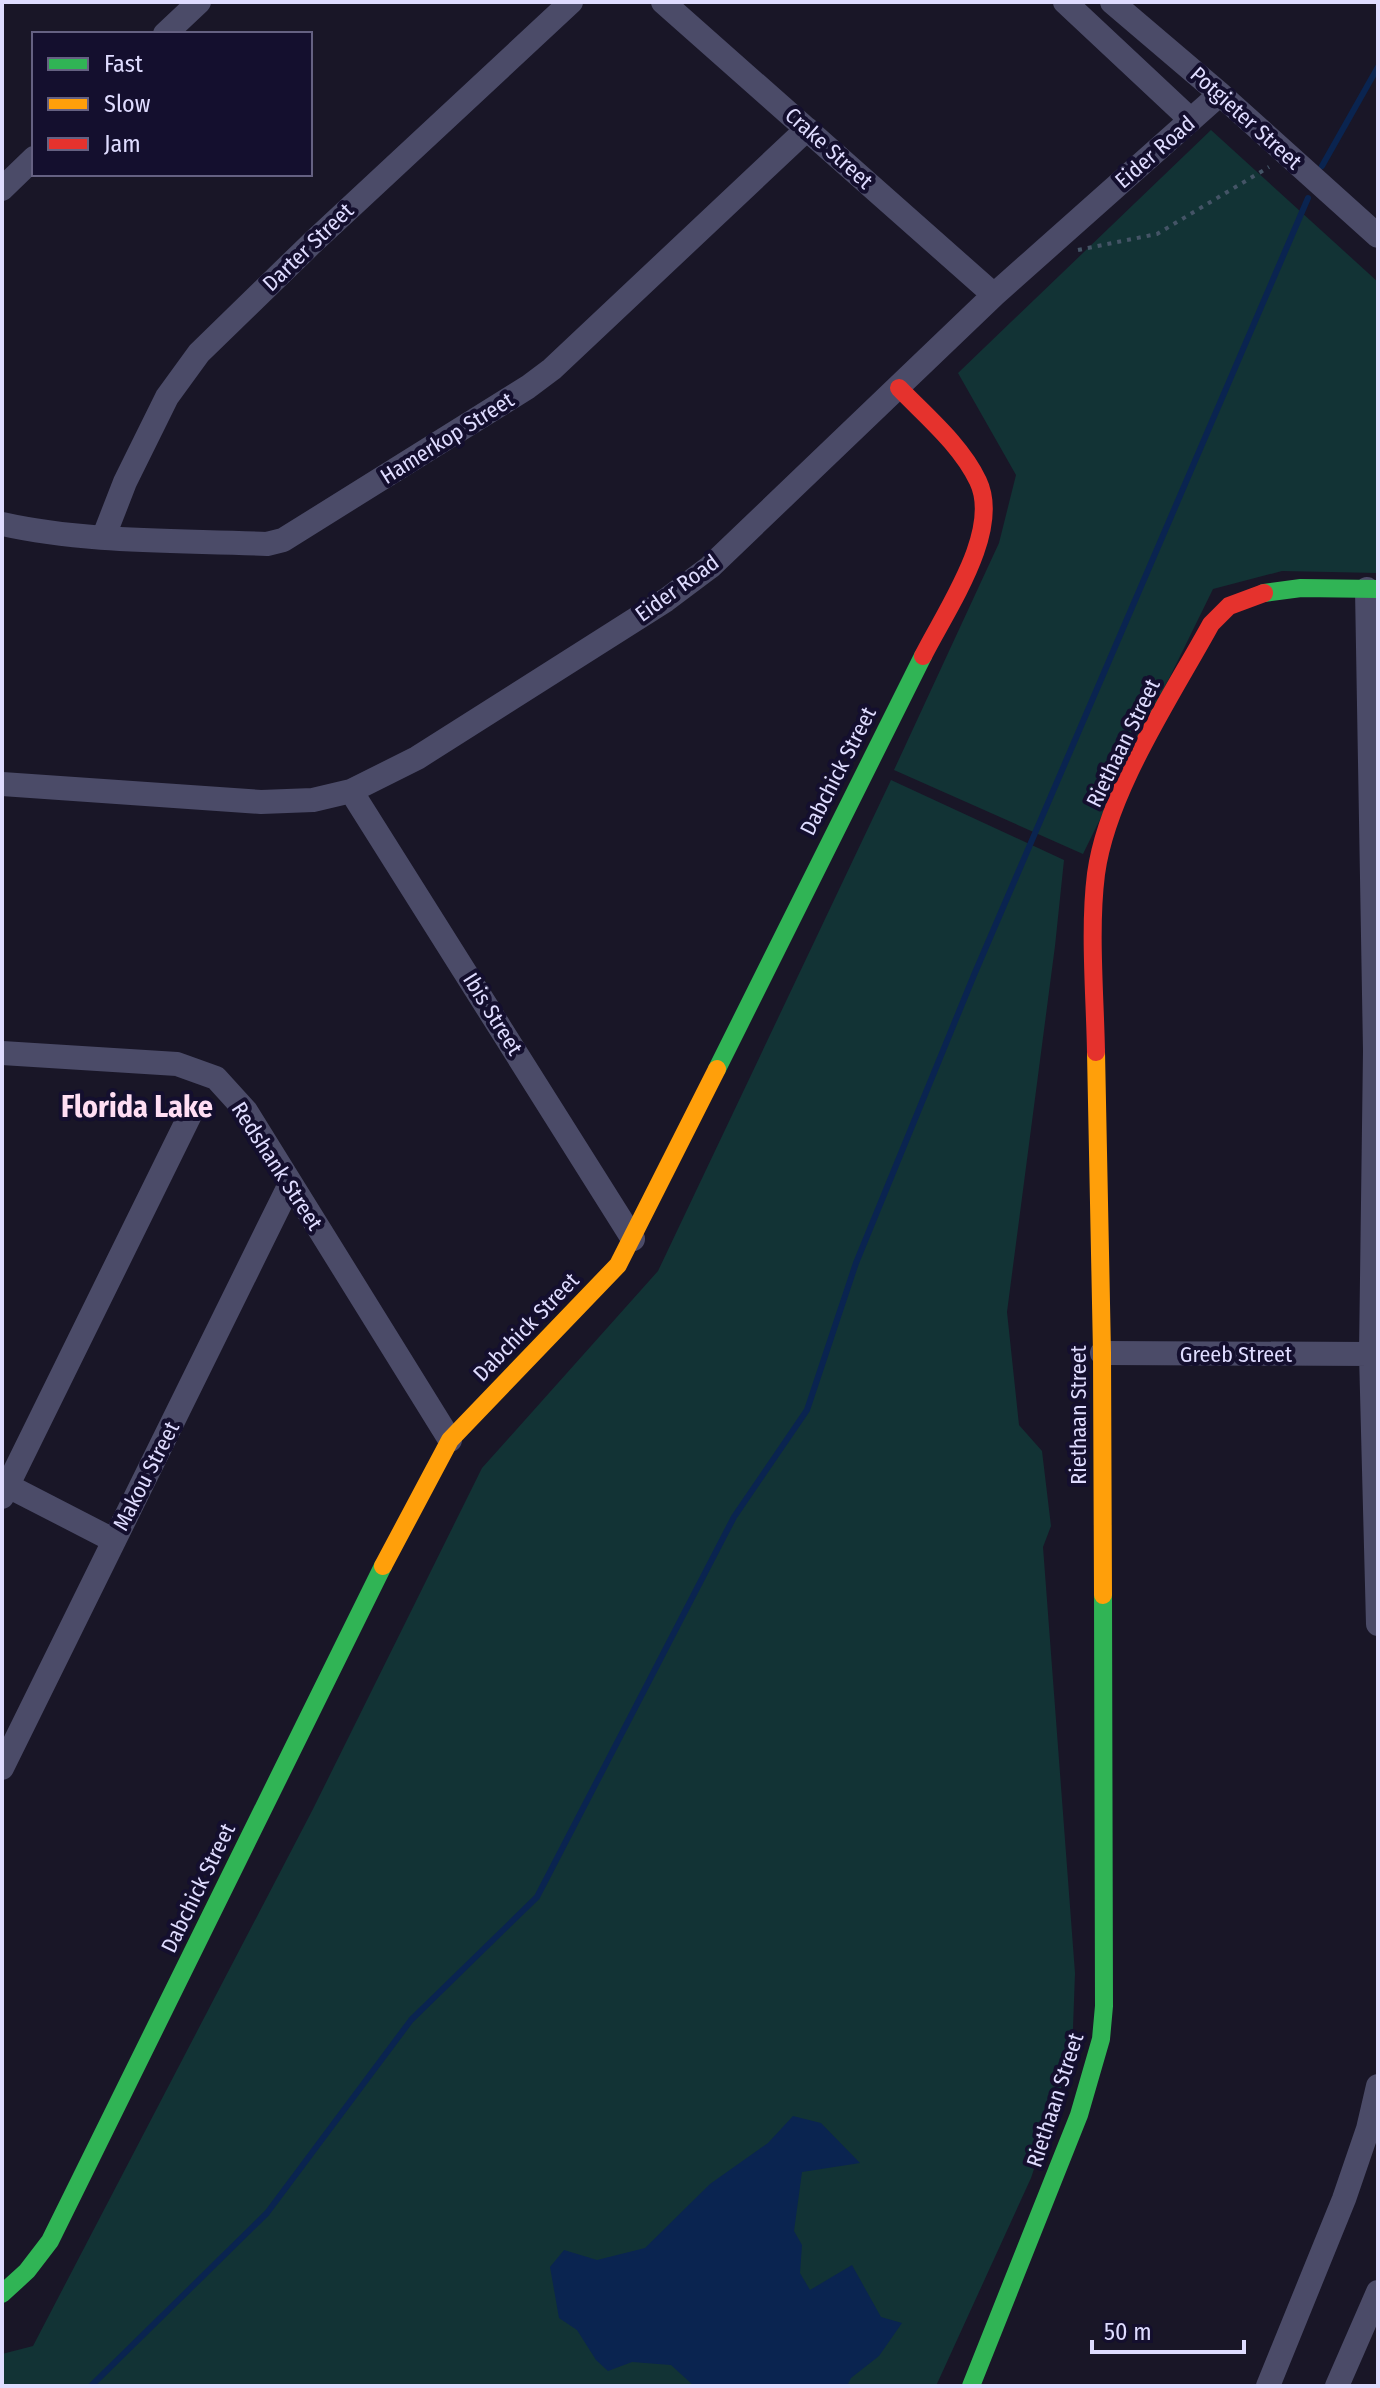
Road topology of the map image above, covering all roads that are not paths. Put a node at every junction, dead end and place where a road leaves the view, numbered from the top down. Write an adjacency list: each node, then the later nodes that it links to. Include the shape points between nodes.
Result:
1 (199, 2): 6 (street)
2 (571, 2): 16 (street, Darter Street, via 199,353 167,397)
3 (663, 2): 9 (street, Crake Street)
4 (1065, 2): 8 (street, Potgieter Street)
5 (1112, 2): 7 (street, Potgieter Street)
6 (167, 32)
7 (1220, 94): 8 (street, Eider Road); 12 (street, Potgieter Street)
8 (1191, 120): 13 (street, Eider Road)
9 (807, 129): 13 (street, Crake Street); 16 (street, Hamerkop Street, via 552,369 300,531 267,544)
10 (32, 160): 11 (street)
11 (2, 189)
12 (1378, 236)
13 (994, 295): 14 (street, Eider Road)
14 (899, 388): 19 (street, Eider Road, via 696,579 417,758); 23 (street, Dabchick Street, via 981,487 985,528)
15 (2, 524): 16 (street, Hamerkop Street)
16 (104, 536)
17 (1372, 589): 24 (street, Riethaan Street, via 1283,590 1229,606 1193,655 1115,804 1096,873 1094,937); 25 (street)
18 (2, 784): 19 (street, Eider Road, via 261,802 313,800)
19 (351, 791): 23 (street, Ibis Street)
20 (2, 1053): 22 (street, Redshank Street, via 177,1064 199,1070 216,1078 246,1111)
21 (190, 1115): 27 (street)
22 (290, 1184): 26 (street, Redshank Street); 28 (street, Makou Street)
23 (633, 1239): 26 (street, Dabchick Street, via 618,1265)
24 (1102, 1353): 25 (street, Greeb Street); 34 (street, Riethaan Street, via 1101,2039 1064,2157)
25 (1371, 1354): 29 (street)
26 (450, 1440): 33 (street, Dabchick Street, via 50,2241)
27 (5, 1492): 28 (street)
28 (113, 1540): 30 (street, Makou Street)
29 (1378, 1624)
30 (2, 1768)
31 (1378, 2086): 35 (street, via 1344,2199)
32 (1378, 2292): 36 (street)
33 (2, 2294)
34 (971, 2386)
35 (1268, 2386)
36 (1337, 2386)

